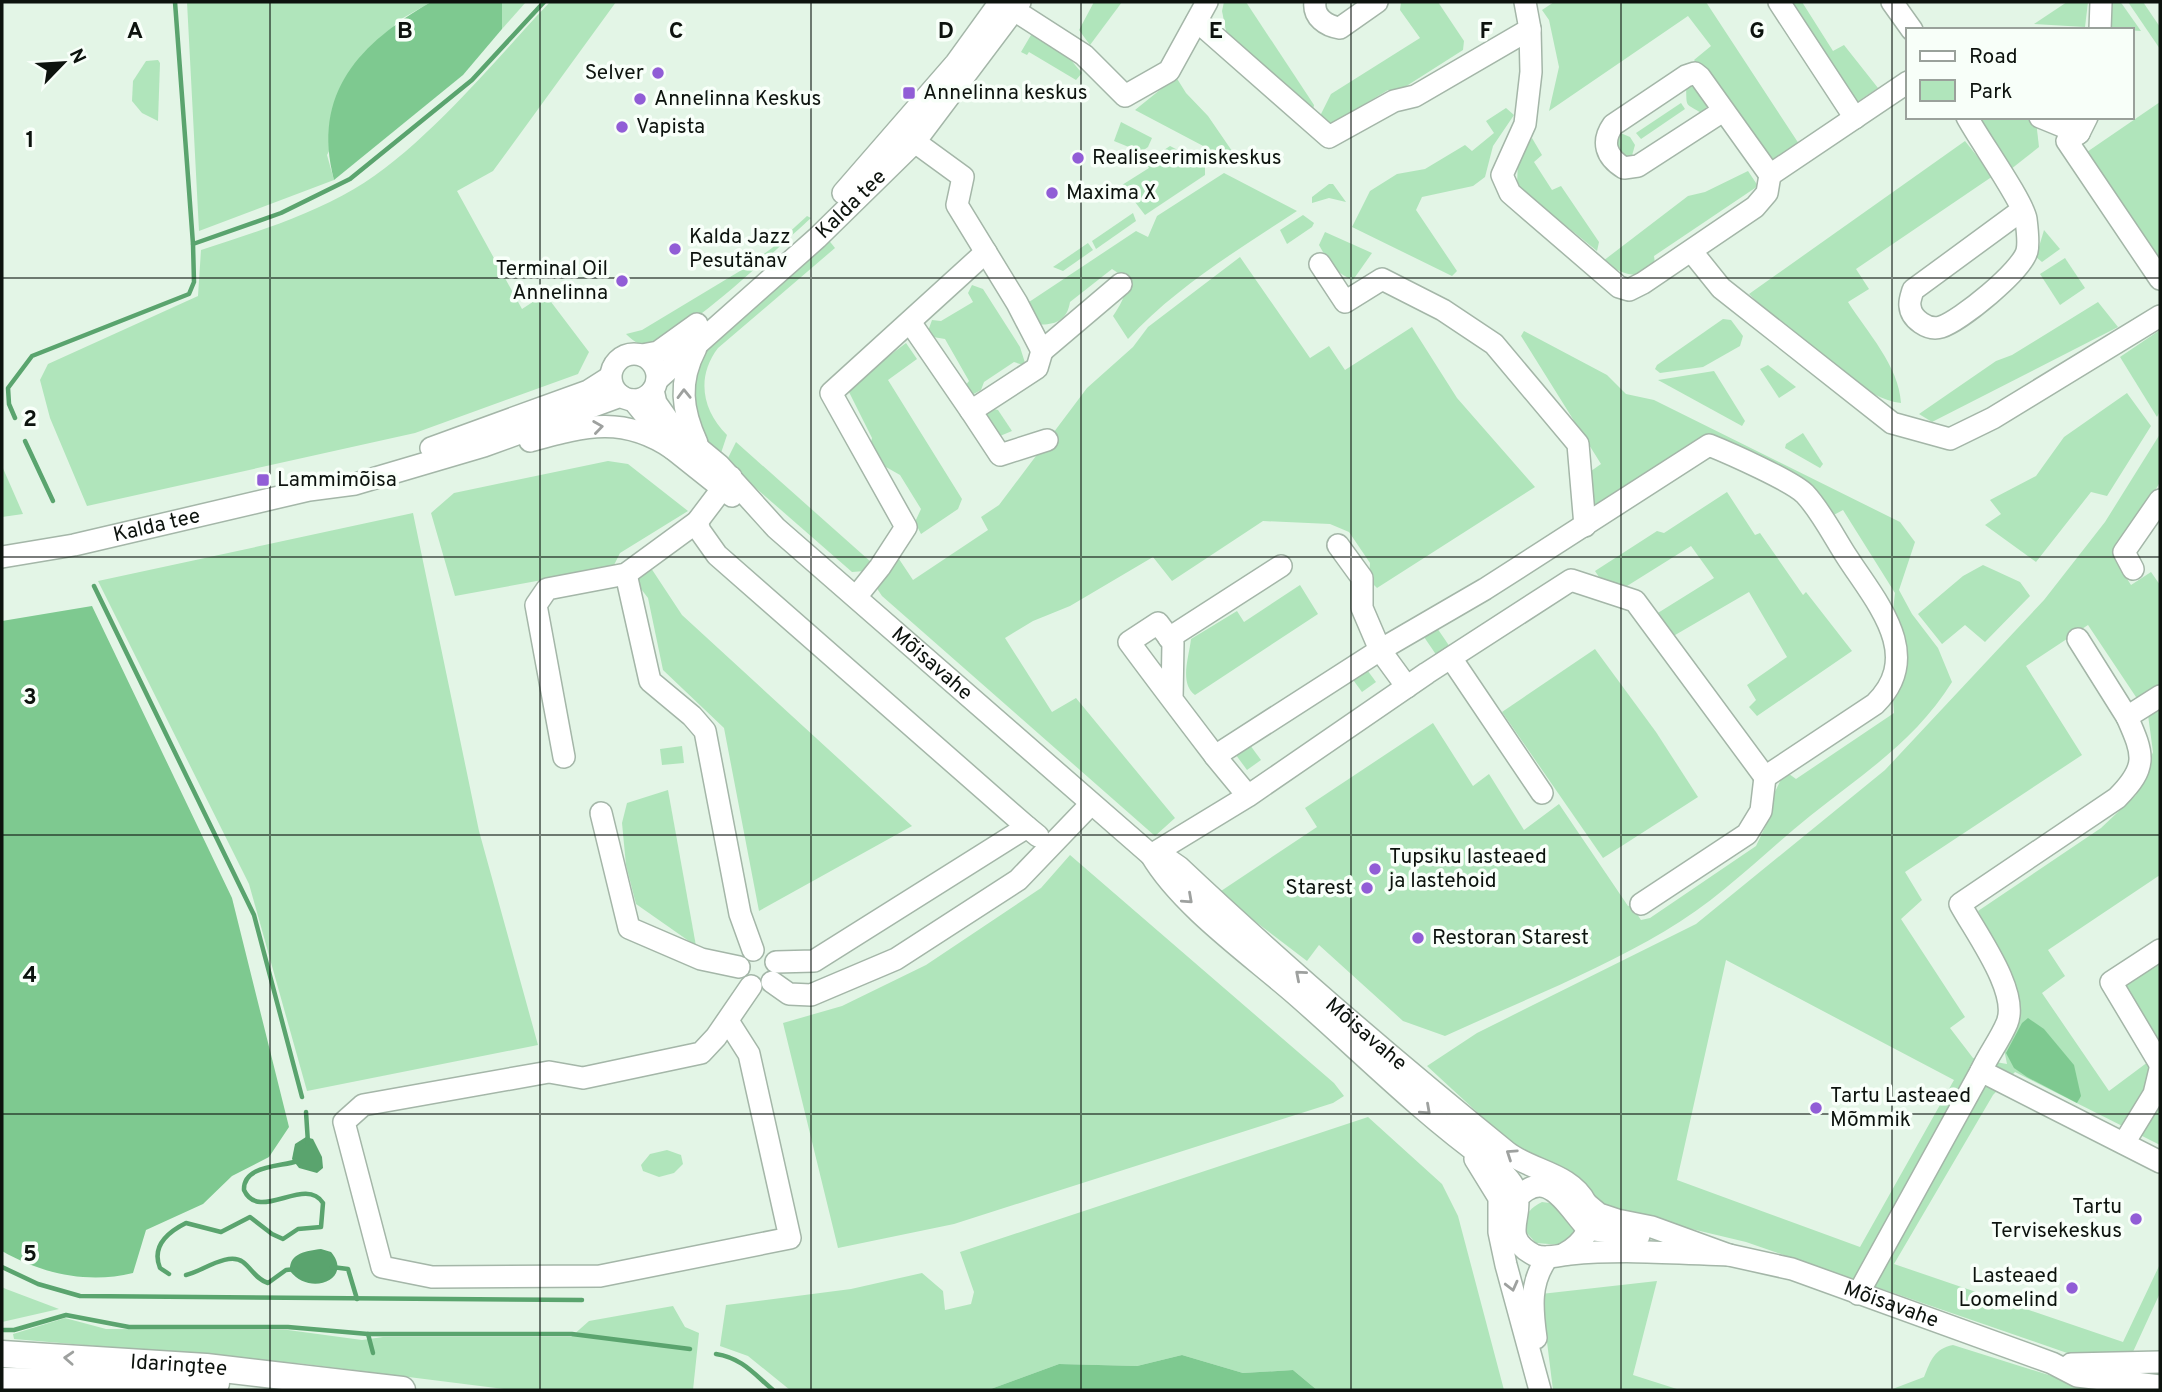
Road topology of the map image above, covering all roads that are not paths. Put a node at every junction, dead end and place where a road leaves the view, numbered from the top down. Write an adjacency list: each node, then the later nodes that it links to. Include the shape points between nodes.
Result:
1 (1207, 2): 9 (street)
2 (1315, 2): 3 (street, via 1318,16 1329,26 1340,28)
3 (1377, 2)
4 (1525, 2): 12 (street)
5 (1779, 2): 15 (street)
6 (1892, 2): 10 (street)
7 (2101, 2): 11 (street)
8 (1009, 4): 9 (street, via 1084,55 1125,96 1169,71); 19 (street, Kalda tee, via 956,64)
9 (1196, 21): 12 (street, via 1329,137 1394,101 1415,96)
10 (1911, 28)
11 (2100, 28)
12 (1530, 29): 22 (street, via 1525,124 1502,175 1510,192 1619,288 1643,283)
13 (1906, 83): 15 (street)
14 (1723, 111): 14 (street, via 1695,73 1613,125 1605,135 1606,149 1623,168 1638,166); 20 (street)
15 (1855, 118): 20 (street)
16 (1968, 119): 21 (street)
17 (2051, 119): 18 (street)
18 (2083, 125): 25 (street, via 2067,141)
19 (907, 137): 23 (street, via 963,177 957,205); 29 (street, Kalda tee, via 817,239); 31 (street, Kalda tee, via 676,342)
20 (1770, 175): 22 (street, via 1767,192 1755,207)
21 (2022, 210): 21 (street, via 2027,251 2010,279 1940,328 1927,327 1916,319 1909,306 1913,290)
22 (1692, 251): 27 (street, via 1721,288 1892,423 1950,439 1993,418)
23 (986, 252): 28 (street); 30 (street)
24 (1320, 264): 44 (street, via 1345,302 1382,279 1443,310 1494,344 1578,444)
25 (2160, 279)
26 (1121, 284): 30 (street)
27 (2160, 316)
28 (910, 322): 35 (street); 52 (street, via 831,393 906,527)
29 (700, 341): 33 (street, Kalda tee); 39 (street, one-way to 29, via 682,398 684,375)
30 (1042, 351): 35 (street, via 1037,368)
31 (642, 355): 32 (street, via 620,358); 33 (street, via 655,367)
32 (610, 377): 34 (street); 41 (street, Kalda tee, via 587,391 444,443 350,471)
33 (655, 385): 34 (street, via 647,396); 39 (street, Mõisavahe, via 656,403)
34 (627, 398): 37 (street, Kalda tee); 38 (street, Mõisavahe)
35 (971, 411): 36 (street, via 1000,455)
36 (1047, 440)
37 (484, 446): 38 (street, one-way to 38, via 505,449 608,425 632,428); 41 (street, Kalda tee, via 355,484)
38 (673, 449): 40 (street, Mõisavahe)
39 (699, 449): 40 (street, Mõisavahe)
40 (726, 484): 43 (street); 52 (street, Mõisavahe)
41 (309, 490): 47 (street, Kalda tee, via 74,545)
42 (2160, 500): 49 (street, via 2124,552)
43 (696, 522): 50 (street); 68 (street, via 716,555)
44 (1585, 526): 46 (street); 63 (street, via 1709,445 1804,493 1891,626 1896,676 1875,704)
45 (1338, 545): 55 (street, via 1362,578 1362,608)
46 (1552, 546): 51 (street); 55 (street)
47 (2, 557)
48 (1281, 566): 53 (street)
49 (2133, 569)
50 (626, 574): 62 (street, via 547,589 536,605); 72 (street, via 650,681 705,731 740,914)
51 (1571, 580): 56 (street); 63 (street, via 1635,601)
52 (856, 597): 66 (street, Mõisavahe)
53 (1169, 638): 59 (street, via 1173,643); 59 (street, via 1158,623 1129,642)
54 (2078, 639): 60 (street)
55 (1380, 650): 57 (street); 61 (street)
56 (1451, 658): 57 (street); 64 (street)
57 (1407, 687): 65 (street)
58 (2160, 696): 60 (street)
59 (1172, 699): 61 (street)
60 (2127, 717): 80 (street, via 2141,748 2141,767 2132,782 2116,798 1960,904 2005,985 2009,1004 2009,1021)
61 (1215, 755): 65 (street)
62 (564, 757)
63 (1765, 777): 71 (street, via 1761,811 1747,834)
64 (1542, 793)
65 (1248, 796): 70 (street)
66 (1090, 805): 69 (street); 70 (street, Mõisavahe)
67 (601, 813): 74 (street, via 629,928 701,959)
68 (1027, 827): 69 (street); 75 (street, via 814,961)
69 (1049, 847): 75 (street, via 1018,880 896,959 811,996 789,994)
70 (1151, 855): 81 (street, Mõisavahe, one-way to 81, via 1166,879); 85 (street, Mõisavahe, one-way to 70, via 1571,1184 1511,1156 1179,867)
71 (1641, 904)
72 (753, 950): 74 (street); 75 (street, via 769,953)
73 (2160, 950): 78 (street, via 2111,982)
74 (739, 967): 76 (street, via 742,979)
75 (774, 972): 76 (street, via 762,988)
76 (751, 986): 77 (street)
77 (727, 1021): 77 (street, via 749,1054 790,1238 600,1276 432,1277 382,1267 344,1122 363,1105 549,1072 583,1078 701,1053)
78 (2160, 1064)
79 (2160, 1069): 82 (street, via 2154,1094)
80 (1981, 1071): 82 (street); 91 (street)
81 (1463, 1143): 84 (street, Mõisavahe, via 1510,1180); 86 (street, via 1494,1186)
82 (2124, 1143): 83 (street)
83 (2160, 1162)
84 (1517, 1196): 86 (street); 87 (street, via 1544,1187 1560,1193); 90 (street, via 1513,1220 1524,1249 1537,1256)
85 (1587, 1204): 87 (street); 88 (street, Mõisavahe, via 1608,1217)
86 (1500, 1219): 93 (street, one-way to 93, via 1506,1265)
87 (1588, 1229): 88 (street, Mõisavahe); 90 (street, via 1576,1247)
88 (1683, 1237): 89 (street, Mõisavahe)
89 (1729, 1255): 90 (street, Mõisavahe, via 1606,1251); 91 (street, Mõisavahe, via 1792,1269)
90 (1556, 1256): 93 (street, via 1537,1272 1533,1289 1537,1344)
91 (1858, 1294): 95 (street, Mõisavahe)
92 (2, 1354): 98 (main road, Idaringtee, one-way to 92, via 206,1367)
93 (1533, 1359): 100 (street)
94 (2160, 1362): 95 (street, Mõisavahe)
95 (2052, 1363): 97 (street, Mõisavahe, via 2077,1376)
96 (2, 1381): 98 (main road, Idaringtee)
97 (2160, 1386)
98 (396, 1390): 99 (main road, Idaringtee)
99 (402, 1390)
100 (1540, 1390)

